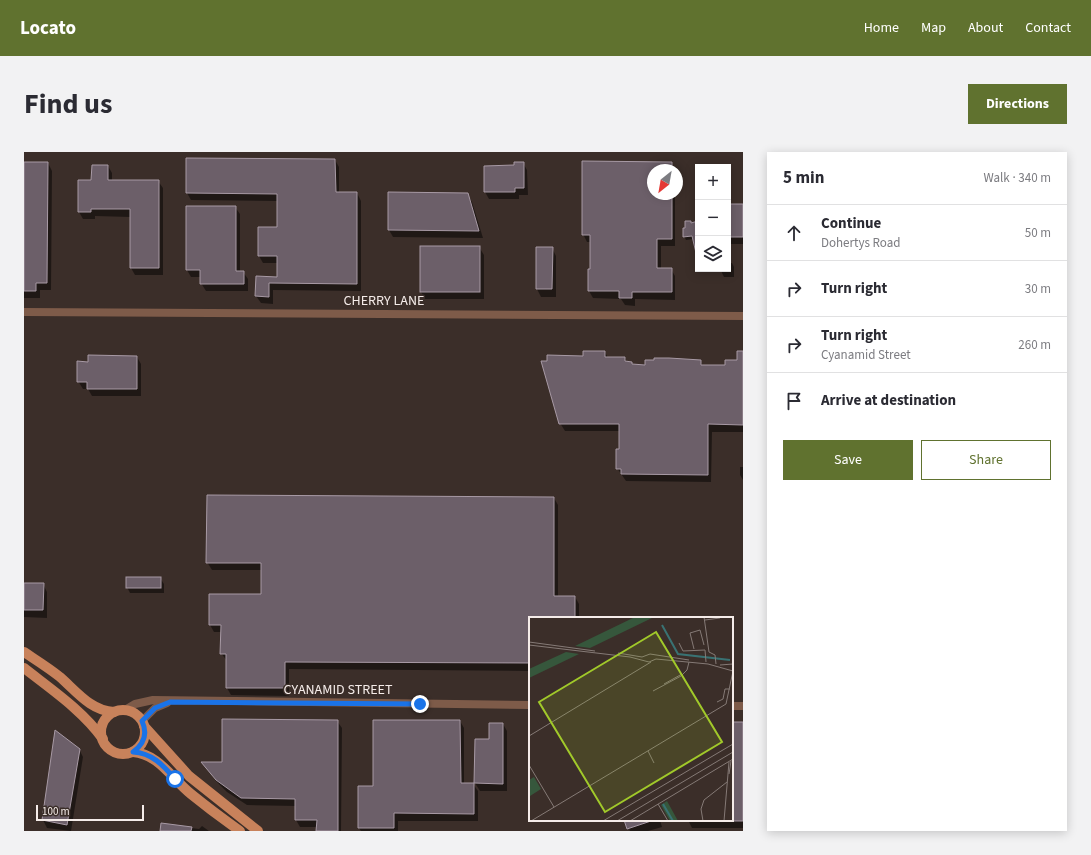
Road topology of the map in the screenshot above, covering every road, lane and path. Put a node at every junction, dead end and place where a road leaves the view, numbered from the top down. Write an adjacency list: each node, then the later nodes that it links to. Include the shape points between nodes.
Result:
1 (24, 312): 2 (street, CHERRY LANE)
2 (743, 316)
3 (24, 652): 8 (main road, via 59,677 95,708)
4 (24, 668): 10 (main road, via 74,708)
5 (170, 702): 6 (street, CYANAMID STREET); 7 (street, CYANAMID STREET, via 144,701); 9 (street, CYANAMID STREET, via 155,708)
6 (529, 705)
7 (125, 710): 8 (main road); 9 (main road, via 132,712)
8 (114, 712): 10 (main road, via 108,716 102,727)
9 (143, 723): 11 (main road, via 142,744); 13 (main road, via 188,776)
10 (103, 739): 11 (main road, via 105,745 115,752)
11 (133, 752): 12 (main road, via 152,757 189,793)
12 (240, 831)
13 (258, 831)

